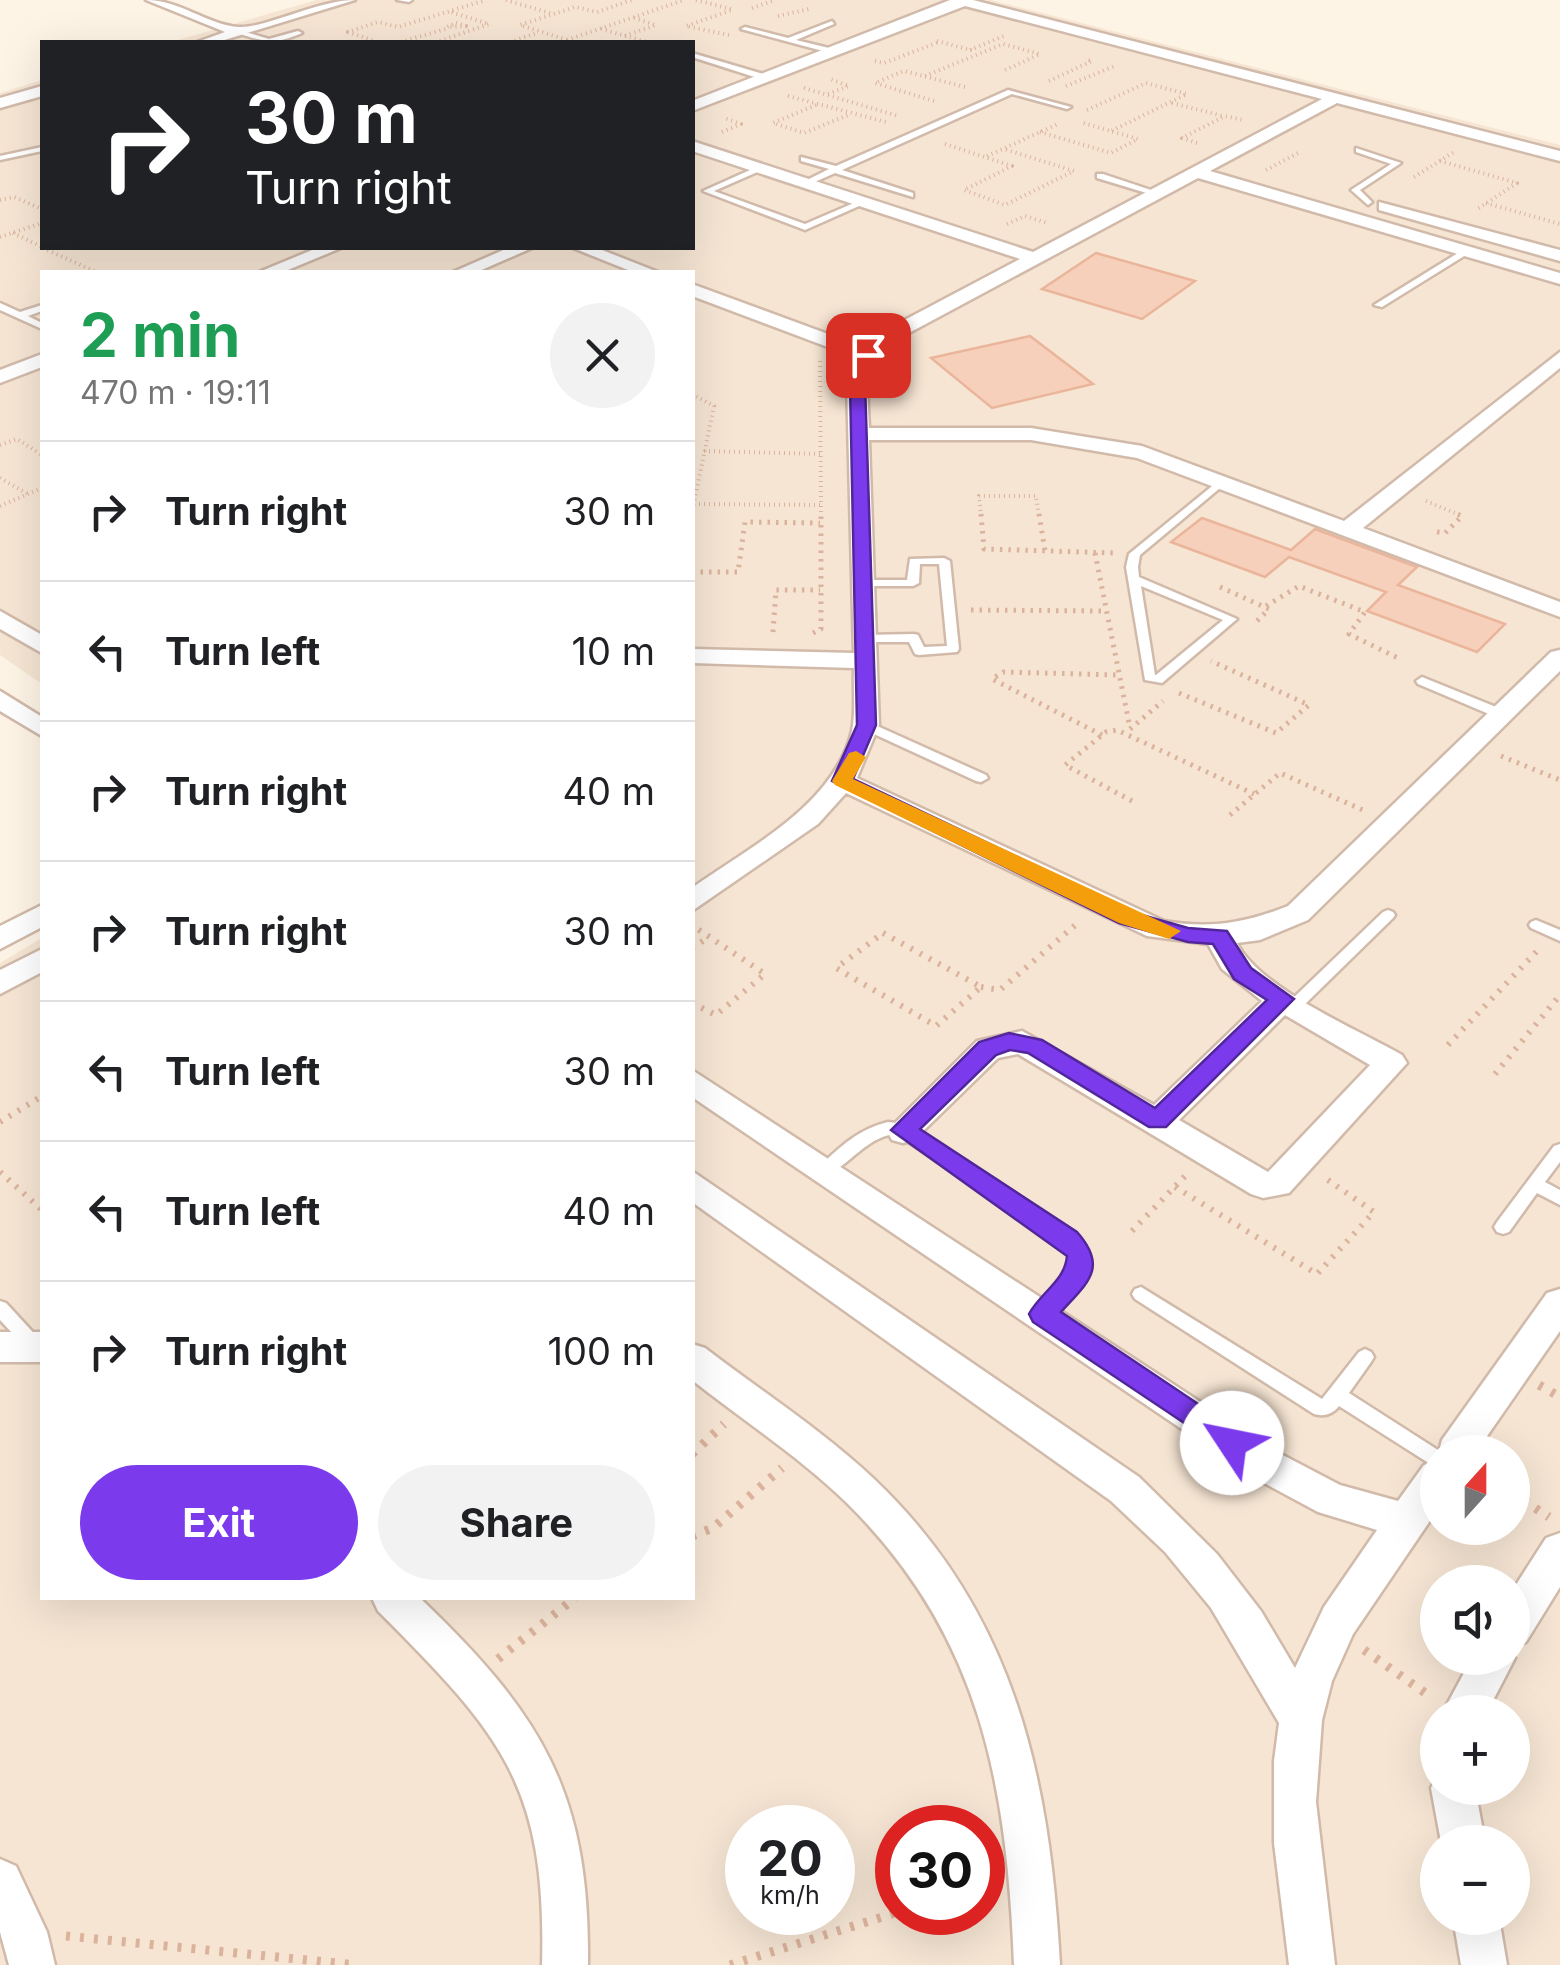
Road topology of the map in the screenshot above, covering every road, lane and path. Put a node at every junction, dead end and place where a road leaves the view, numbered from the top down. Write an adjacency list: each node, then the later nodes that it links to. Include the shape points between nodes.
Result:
1 (153, 0): 23 (street)
2 (348, 0): 23 (street)
3 (400, 0): 4 (lane)
4 (409, 0)
5 (506, 0): 12 (path)
6 (632, 0): 12 (path, via 596,12 576,7)
7 (684, 0): 14 (path)
8 (696, 0): 10 (path)
9 (960, 1): 21 (street); 48 (street)
10 (732, 10)
11 (450, 12): 15 (path)
12 (553, 14): 24 (path, via 520,25)
13 (430, 18): 18 (path)
14 (633, 18): 19 (path); 26 (path, via 656,26)
15 (475, 20): 17 (path); 22 (path, via 489,24)
16 (832, 23): 35 (lane)
17 (464, 25): 18 (path); 22 (path)
18 (449, 26): 30 (path)
19 (600, 29): 26 (path); 33 (path)
20 (745, 29): 35 (lane)
21 (893, 29): 36 (street); 37 (path)
22 (473, 30): 31 (path)
23 (240, 32): 27 (street); 28 (lane)
24 (541, 32): 32 (path); 33 (path)
25 (298, 33): 29 (lane)
26 (625, 36): 34 (path)
27 (211, 40)
28 (263, 40)
29 (275, 40)
30 (407, 40)
31 (446, 40)
32 (516, 40)
33 (569, 40)
34 (640, 40)
35 (789, 40): 36 (lane)
36 (834, 52): 42 (street)
37 (982, 53): 40 (path, via 1005,44 1040,54); 41 (path)
38 (695, 55): 42 (lane)
39 (1123, 69): 45 (path, via 1110,66)
40 (999, 72)
41 (925, 76): 47 (path, via 965,87); 54 (path, via 904,70 875,82 934,101)
42 (768, 78): 43 (street); 55 (path, via 898,116 880,123)
43 (750, 84): 51 (path); 52 (street)
44 (1145, 84): 49 (path, via 1187,94)
45 (1059, 89)
46 (40, 91): 50 (street)
47 (950, 94)
48 (1335, 98): 60 (street); 72 (street)
49 (1171, 102): 56 (path); 58 (path)
50 (0, 103)
51 (817, 104): 55 (path); 55 (path, via 773,123 804,132)
52 (695, 106)
53 (1066, 107): 71 (lane, via 1011,92)
54 (916, 108)
55 (850, 114)
56 (1224, 117)
57 (1069, 119): 58 (path)
58 (1111, 131): 59 (path, via 1138,140 1110,153)
59 (1040, 132)
60 (1481, 136): 66 (street); 69 (path)
61 (940, 144): 64 (path, via 1012,166 964,190 1005,205 1074,172)
62 (695, 147): 70 (street)
63 (40, 149): 67 (lane)
64 (1004, 149)
65 (1359, 150): 81 (lane, via 1397,163 1355,190)
66 (1560, 156)
67 (0, 158)
68 (804, 158): 71 (lane)
69 (1440, 161): 74 (path); 82 (path, via 1517,183)
70 (760, 168): 75 (street); 80 (lane, via 707,191 805,227)
71 (836, 170): 75 (lane); 77 (lane)
72 (1196, 172): 76 (street); 85 (street)
73 (1100, 176): 76 (lane)
74 (1406, 182)
75 (804, 183): 80 (street)
76 (1156, 193): 100 (street)
77 (910, 195)
78 (0, 200): 83 (path)
79 (40, 201): 83 (path)
80 (864, 202): 100 (street)
81 (1368, 202): 85 (street); 99 (street)
82 (1486, 203): 86 (path, via 1466,216); 88 (path)
83 (31, 204): 84 (path)
84 (40, 208)
85 (1339, 214): 98 (street)
86 (1485, 221)
87 (40, 224): 89 (path)
88 (1560, 224)
89 (12, 233): 90 (path); 91 (path)
90 (0, 237)
91 (40, 246)
92 (50, 250): 97 (path)
93 (62, 250): 97 (path)
94 (327, 250): 102 (street)
95 (519, 250): 103 (street)
96 (587, 250): 104 (street)
97 (54, 252): 101 (path)
98 (1466, 252): 105 (street); 107 (lane)
99 (1560, 256)
100 (1034, 258): 113 (street, via 887,337)
101 (92, 270)
102 (273, 270)
103 (467, 270)
104 (635, 270)
105 (1560, 279)
106 (695, 290): 113 (street)
107 (1379, 305)
108 (0, 306): 110 (lane)
109 (40, 309): 110 (lane)
110 (20, 316): 111 (lane)
111 (40, 325)
112 (820, 351): 122 (path)
113 (868, 355): 118 (street, via 858,384)
114 (1560, 358): 126 (street)
115 (39, 364): 116 (street)
116 (0, 377)
117 (695, 396): 120 (path, via 714,406)
118 (859, 434): 124 (street, via 1068,437 1142,452); 142 (street)
119 (0, 445): 121 (path, via 17,439)
120 (704, 451): 122 (path); 128 (path)
121 (40, 454)
122 (820, 454): 131 (path)
123 (0, 478): 127 (path)
124 (1222, 480): 135 (street); 139 (lane)
125 (40, 489): 127 (path)
126 (1395, 490): 129 (path); 135 (street)
127 (28, 494): 132 (path)
128 (695, 499)
129 (1429, 502): 133 (path); 136 (path, via 1462,516 1443,533)
130 (695, 504): 131 (path)
131 (820, 505): 134 (path)
132 (0, 506)
133 (1418, 511)
134 (820, 523): 140 (path, via 745,522 738,572); 143 (path)
135 (1346, 528): 146 (street)
136 (1423, 528)
137 (1045, 552): 137 (path, via 984,549 979,496 1036,496); 138 (path)
138 (1095, 553): 139 (path); 147 (path)
139 (1135, 554): 141 (lane)
140 (695, 572)
141 (1134, 578): 141 (lane, via 1152,679 1161,679 1230,620)
142 (864, 583): 145 (lane, via 913,583 914,561 942,561); 152 (street)
143 (820, 590): 149 (path, via 777,589 773,632); 150 (path, via 820,629)
144 (1266, 606): 155 (path, via 1307,587 1364,612 1349,634)
145 (950, 610): 147 (path); 152 (lane, via 951,652 919,651 914,638)
146 (1560, 610)
147 (1106, 611): 157 (path)
148 (0, 618): 151 (street)
149 (757, 631)
150 (812, 633)
151 (40, 645)
152 (866, 650): 153 (street); 162 (street)
153 (695, 656)
154 (1560, 657): 161 (street)
155 (1398, 658)
156 (1210, 661): 159 (path, via 1309,705 1276,734)
157 (1119, 675): 164 (path, via 1002,672 992,679); 165 (path)
158 (1422, 681): 161 (lane)
159 (1174, 691)
160 (0, 699): 163 (street)
161 (1501, 714): 166 (street)
162 (866, 725): 167 (lane); 169 (street)
163 (40, 727)
164 (1102, 735): 165 (path, via 1113,730); 171 (path, via 1065,767)
165 (1132, 737): 170 (path)
166 (1472, 743): 168 (path); 173 (street)
167 (980, 778)
168 (1560, 780)
169 (842, 781): 174 (street, via 808,818); 175 (street)
170 (1254, 794): 172 (path); 173 (path, via 1282,774)
171 (1132, 801)
172 (1230, 815)
173 (1390, 822): 181 (street, via 1298,912 1263,929)
174 (695, 900)
175 (1099, 904): 181 (street, via 1156,928); 187 (path, via 1006,988)
176 (1388, 915): 189 (lane)
177 (40, 916): 183 (street)
178 (1536, 925): 180 (lane)
179 (695, 928): 182 (path)
180 (1557, 934): 191 (path)
181 (1219, 936): 189 (street, via 1242,974)
182 (709, 937): 184 (path); 190 (path, via 765,974 716,1015)
183 (0, 940)
184 (695, 946)
185 (40, 960): 186 (street)
186 (0, 984)
187 (982, 987): 187 (path, via 936,1026 836,968 883,932)
188 (1560, 995): 192 (path)
189 (1288, 1002): 195 (street); 200 (street, via 1391,1062)
190 (695, 1004)
191 (1448, 1045)
192 (1495, 1074)
193 (695, 1083): 201 (street)
194 (40, 1097): 196 (path)
195 (1157, 1121): 197 (street, via 1034,1046 1009,1042 988,1048); 199 (street)
196 (0, 1122)
197 (903, 1130): 201 (lane, via 874,1131); 213 (lane, via 1080,1253 1079,1274)
198 (1560, 1150): 203 (lane)
199 (1209, 1152): 200 (street, via 1268,1186); 205 (path)
200 (1298, 1162): 205 (path, via 1374,1210 1317,1274)
201 (826, 1170): 213 (street)
202 (0, 1172): 207 (path)
203 (1534, 1184): 206 (lane); 208 (lane)
204 (695, 1186): 235 (street, via 1160,1519 1254,1630)
205 (1175, 1187): 209 (path)
206 (1560, 1198)
207 (40, 1208)
208 (1503, 1228)
209 (1132, 1231)
210 (1141, 1294): 217 (lane, via 1322,1408)
211 (1560, 1303): 218 (street)
212 (0, 1308): 214 (lane)
213 (1042, 1314): 223 (street, via 1297,1484)
214 (26, 1346)
215 (1365, 1357): 217 (lane)
216 (695, 1361): 219 (street)
217 (1337, 1395): 220 (lane)
218 (1467, 1435)
219 (805, 1448): 225 (path, via 713,1528); 243 (street, via 898,1530 964,1625 990,1680 1026,1802)
220 (1420, 1448)
221 (1420, 1503): 223 (street)
222 (1530, 1505): 224 (path)
223 (1407, 1521): 230 (street)
224 (1560, 1524)
225 (695, 1535)
226 (1560, 1551): 227 (street)
227 (1530, 1599)
228 (394, 1600): 232 (street)
229 (573, 1600): 232 (path)
230 (1334, 1629): 233 (path); 235 (street)
231 (1479, 1675): 234 (street)
232 (476, 1678): 241 (street, via 528,1752 550,1806 564,1867)
233 (1433, 1695)
234 (1462, 1695)
235 (1300, 1721): 244 (street, via 1293,1820)
236 (0, 1882): 239 (street)
237 (875, 1919): 242 (path)
238 (1479, 1935): 245 (street)
239 (28, 1949): 240 (path)
240 (356, 1965)
241 (566, 1965)
242 (730, 1965)
243 (1037, 1965)
244 (1312, 1965)
245 (1484, 1965)

